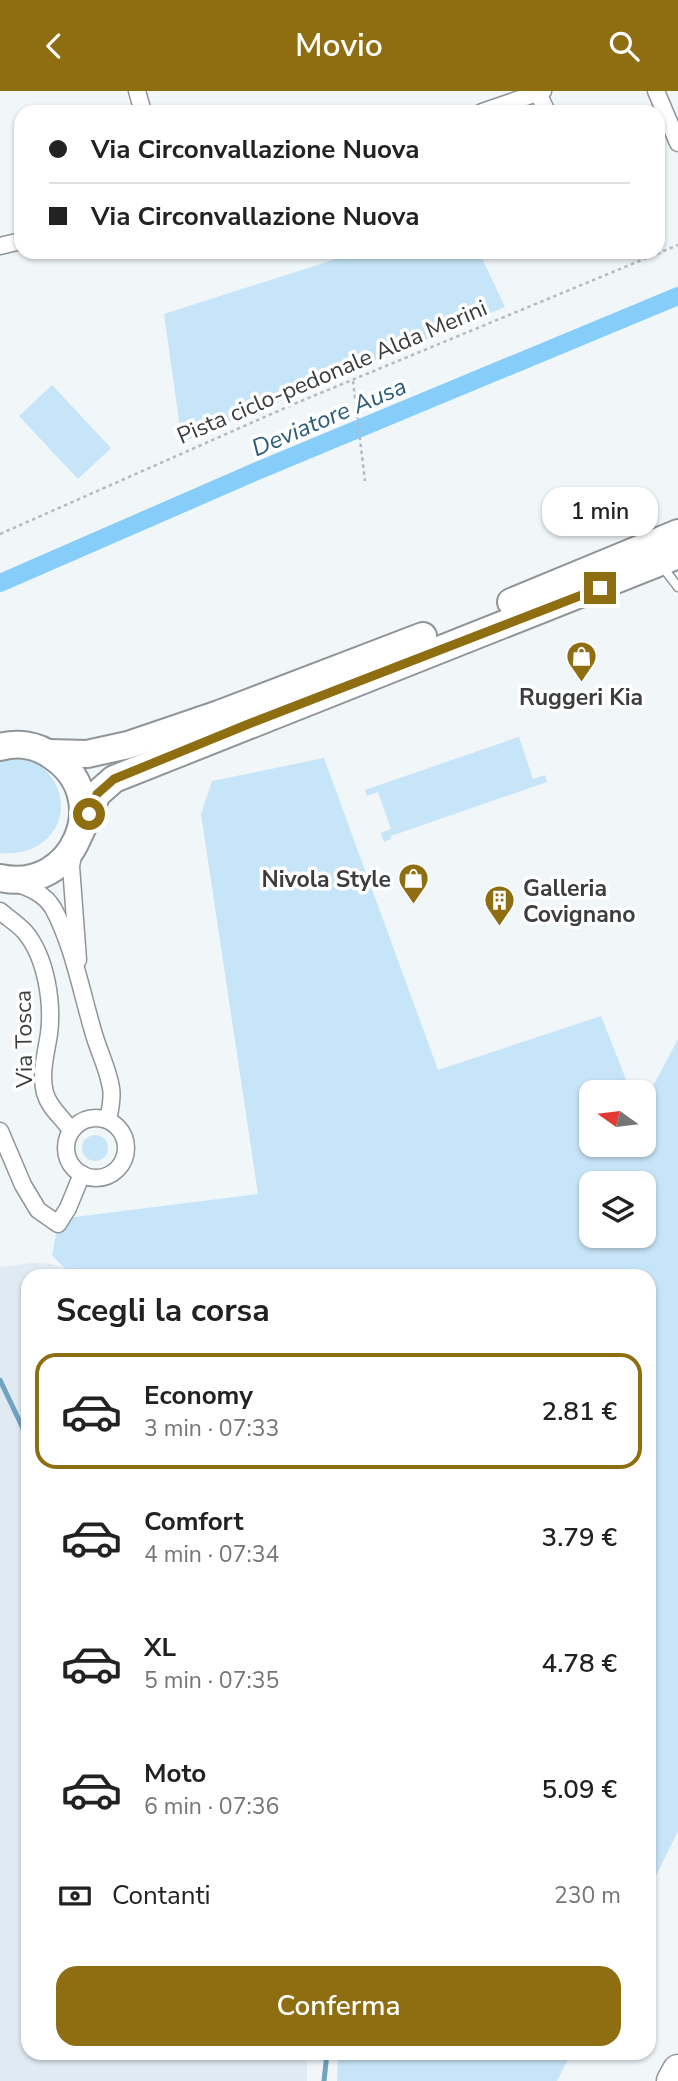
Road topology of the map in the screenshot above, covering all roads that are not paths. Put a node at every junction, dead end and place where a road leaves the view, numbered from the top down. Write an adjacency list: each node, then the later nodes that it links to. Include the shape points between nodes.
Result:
1 (541, 92): 2 (street)
2 (503, 105)
3 (665, 112): 4 (street)
4 (678, 143)
5 (678, 533): 9 (main road, via 528,596 219,714 128,745 87,754)
6 (669, 559): 7 (lane); 10 (main road, via 114,779 97,794)
7 (678, 587)
8 (0, 747): 9 (main road, via 27,746)
9 (49, 753): 10 (main road, via 69,770 81,794 83,820)
10 (78, 839): 11 (main road, via 68,856 47,873); 13 (street, via 71,866)
11 (4, 879): 13 (street, via 39,893 52,907)
12 (0, 911): 16 (street, Via Tosca, via 25,932 40,958 50,1024 43,1079 53,1111)
13 (80, 983): 14 (street, via 112,1091)
14 (108, 1120): 16 (street, via 84,1121); 17 (street, via 126,1142 124,1161 110,1175 91,1178)
15 (0, 1131): 17 (street, via 38,1210 58,1224)
16 (71, 1132): 17 (street, via 66,1150)
17 (82, 1174)
18 (678, 2070): 19 (highway)
19 (672, 2081)

